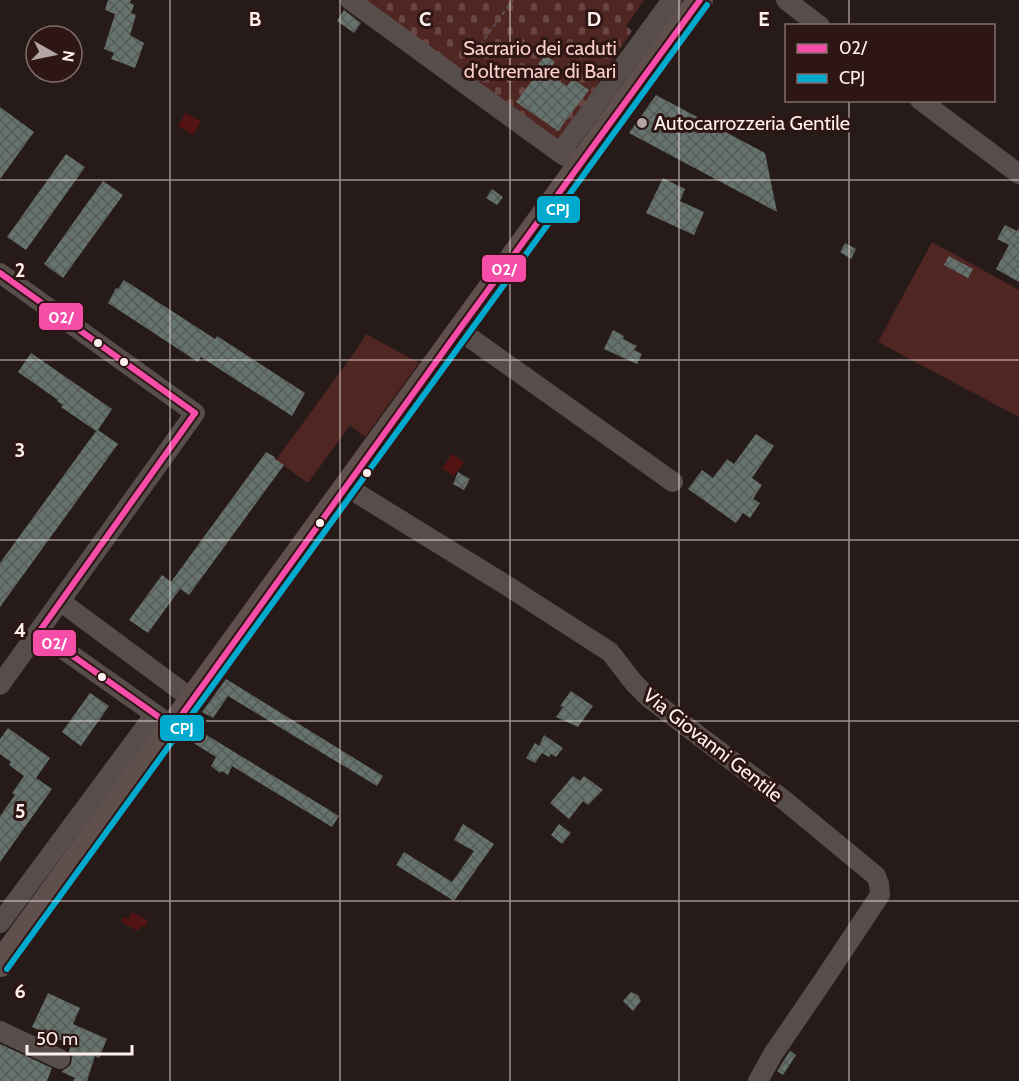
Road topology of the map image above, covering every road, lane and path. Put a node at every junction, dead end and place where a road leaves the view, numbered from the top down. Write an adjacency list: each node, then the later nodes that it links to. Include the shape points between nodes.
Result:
1 (350, 0): 8 (street)
2 (513, 0): 6 (path)
3 (786, 0): 5 (street)
4 (687, 2): 8 (main road)
5 (817, 24)
6 (480, 45)
7 (923, 102): 9 (street)
8 (570, 159): 11 (main road)
9 (1019, 174)
10 (0, 273): 14 (street, via 195,413)
11 (459, 330): 12 (street); 13 (main road)
12 (673, 482)
13 (347, 487): 17 (main road); 24 (street, Via Giovanni Gentile, via 610,652 649,698 784,800 876,876 880,895 772,1054)
14 (60, 601): 15 (street); 17 (street)
15 (39, 632): 16 (street); 18 (street)
16 (0, 684)
17 (192, 699): 18 (main road)
18 (164, 720): 19 (main road); 19 (street, via 134,732)
19 (93, 805): 20 (street, via 15,896); 21 (main road)
20 (0, 923)
21 (4, 948)
22 (0, 1031): 23 (street)
23 (60, 1059)
24 (758, 1081)

